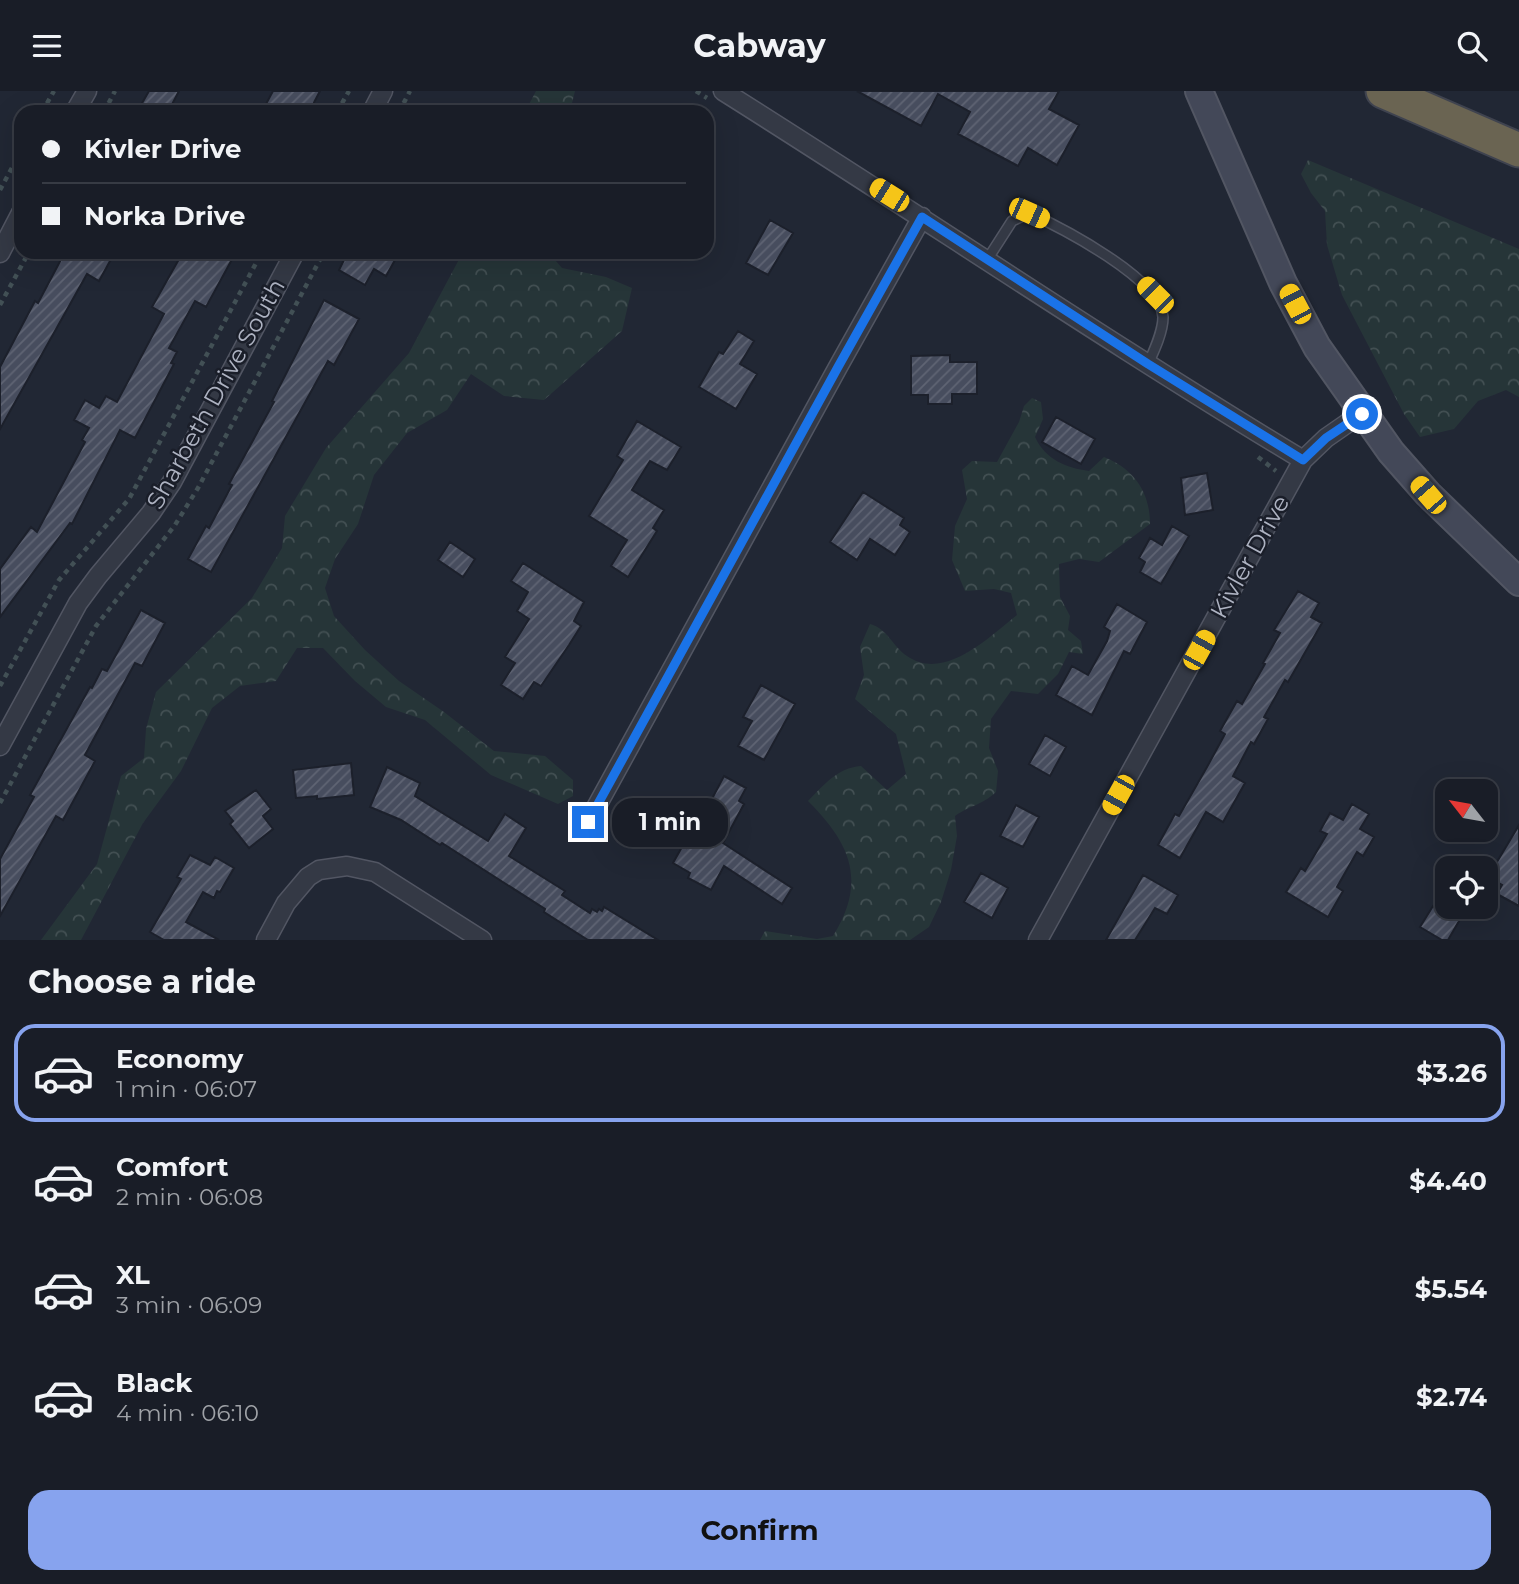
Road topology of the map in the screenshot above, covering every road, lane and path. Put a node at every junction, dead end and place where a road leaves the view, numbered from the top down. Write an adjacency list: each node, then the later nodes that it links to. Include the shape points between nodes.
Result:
1 (723, 91): 7 (street)
2 (1199, 91): 16 (street, via 1283,283 1317,347)
3 (1383, 91): 4 (highway)
4 (1519, 149)
5 (14, 165): 6 (path)
6 (0, 190)
7 (922, 217): 13 (street); 21 (street)
8 (14, 226): 9 (street)
9 (0, 253)
10 (25, 259): 14 (path)
11 (258, 259): 19 (path, via 129,499 59,580)
12 (291, 259): 20 (street, Sharbeth Drive South, via 172,482 78,603)
13 (987, 260): 15 (street); 15 (lane, via 1012,222 1029,213 1133,273 1155,295 1163,317)
14 (0, 305)
15 (1148, 364): 17 (street)
16 (1362, 414): 17 (street, Kivler Drive); 18 (street, via 1428,495)
17 (1303, 460): 24 (street, Kivler Drive)
18 (1519, 582)
19 (0, 686)
20 (0, 746)
21 (588, 822)
22 (266, 940): 23 (street, via 286,903 308,877 334,866 375,872)
23 (482, 940)
24 (1038, 940)

